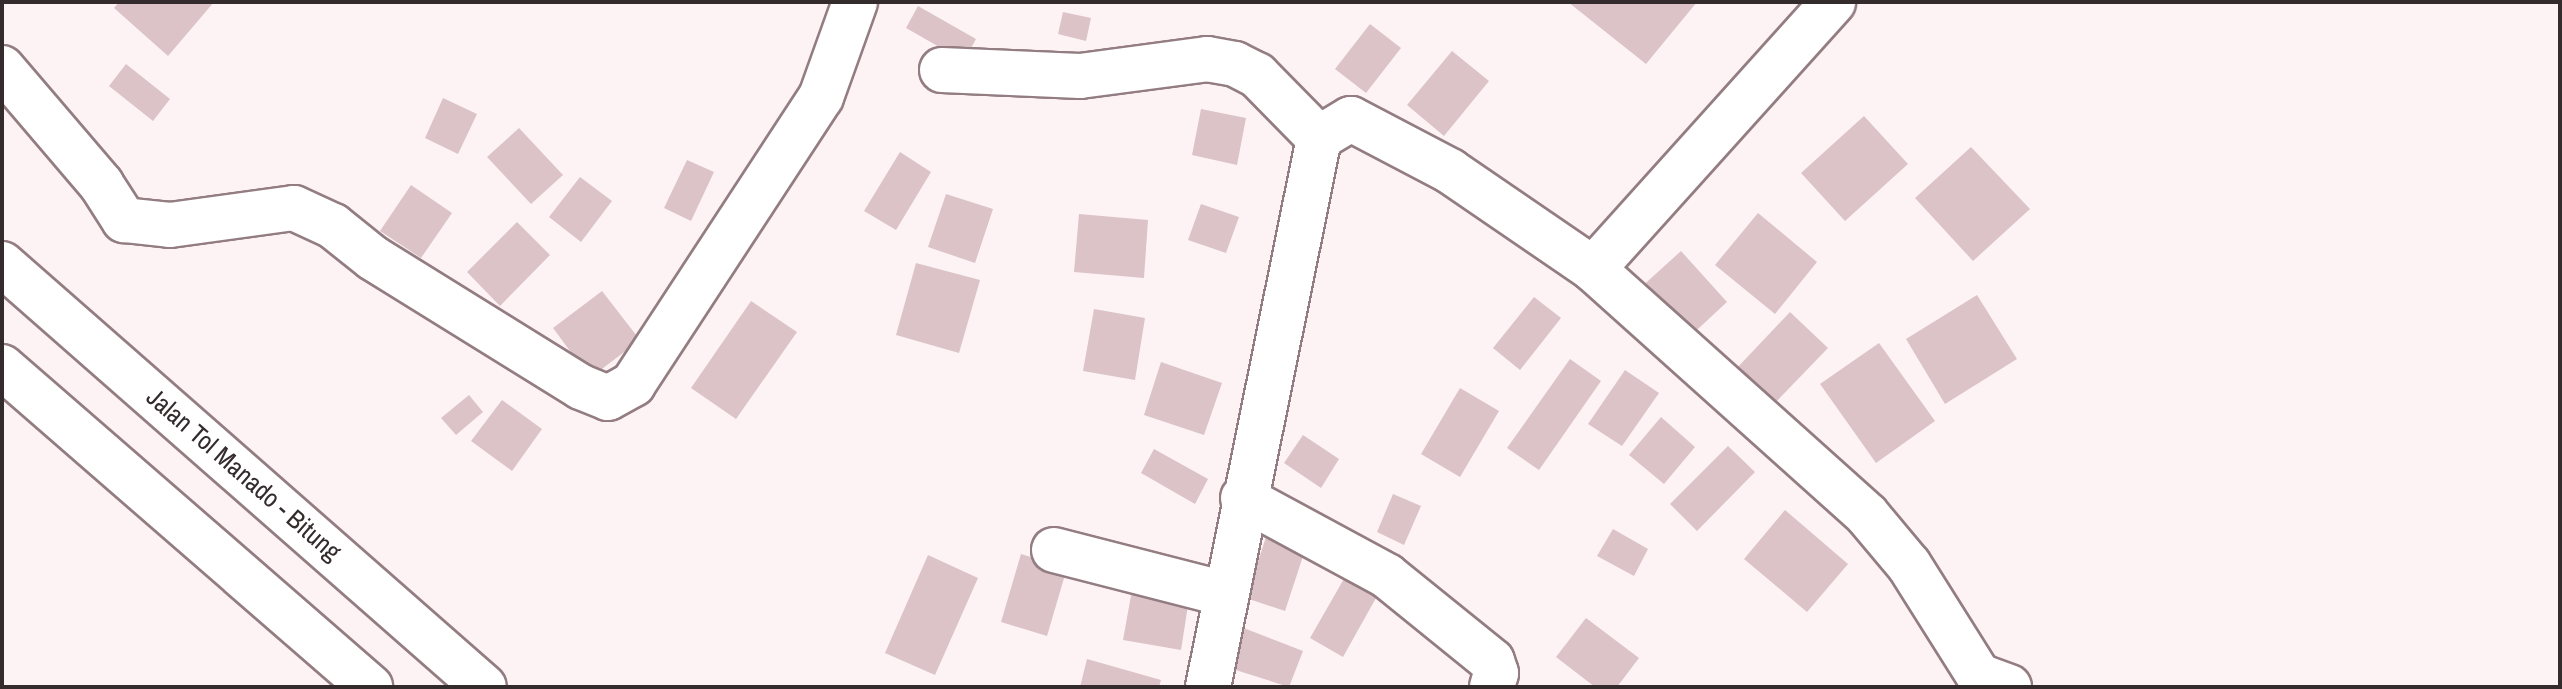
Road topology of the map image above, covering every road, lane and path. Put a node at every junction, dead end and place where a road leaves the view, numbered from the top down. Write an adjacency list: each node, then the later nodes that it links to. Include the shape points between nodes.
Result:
1 (855, 2): 3 (main road, via 821,97 633,384 608,398 581,387 373,258 333,226 294,208 170,225 124,220 101,184)
2 (1833, 2): 7 (main road)
3 (2, 68)
4 (942, 70): 5 (main road, via 1080,76 1207,59 1235,64 1257,75)
5 (1319, 138): 7 (main road, via 1351,119 1383,132 1526,218); 9 (main road)
6 (2, 264): 14 (main road, Jalan Tol Manado - Bitung)
7 (1593, 269): 12 (main road, via 1867,515 1909,565)
8 (2, 367): 13 (main road)
9 (1243, 498): 11 (main road); 16 (main road, via 1387,576 1492,661)
10 (1054, 550): 11 (main road)
11 (1225, 594): 15 (main road)
12 (1987, 683)
13 (370, 687)
14 (484, 687)
15 (1208, 687)
16 (1492, 687)

